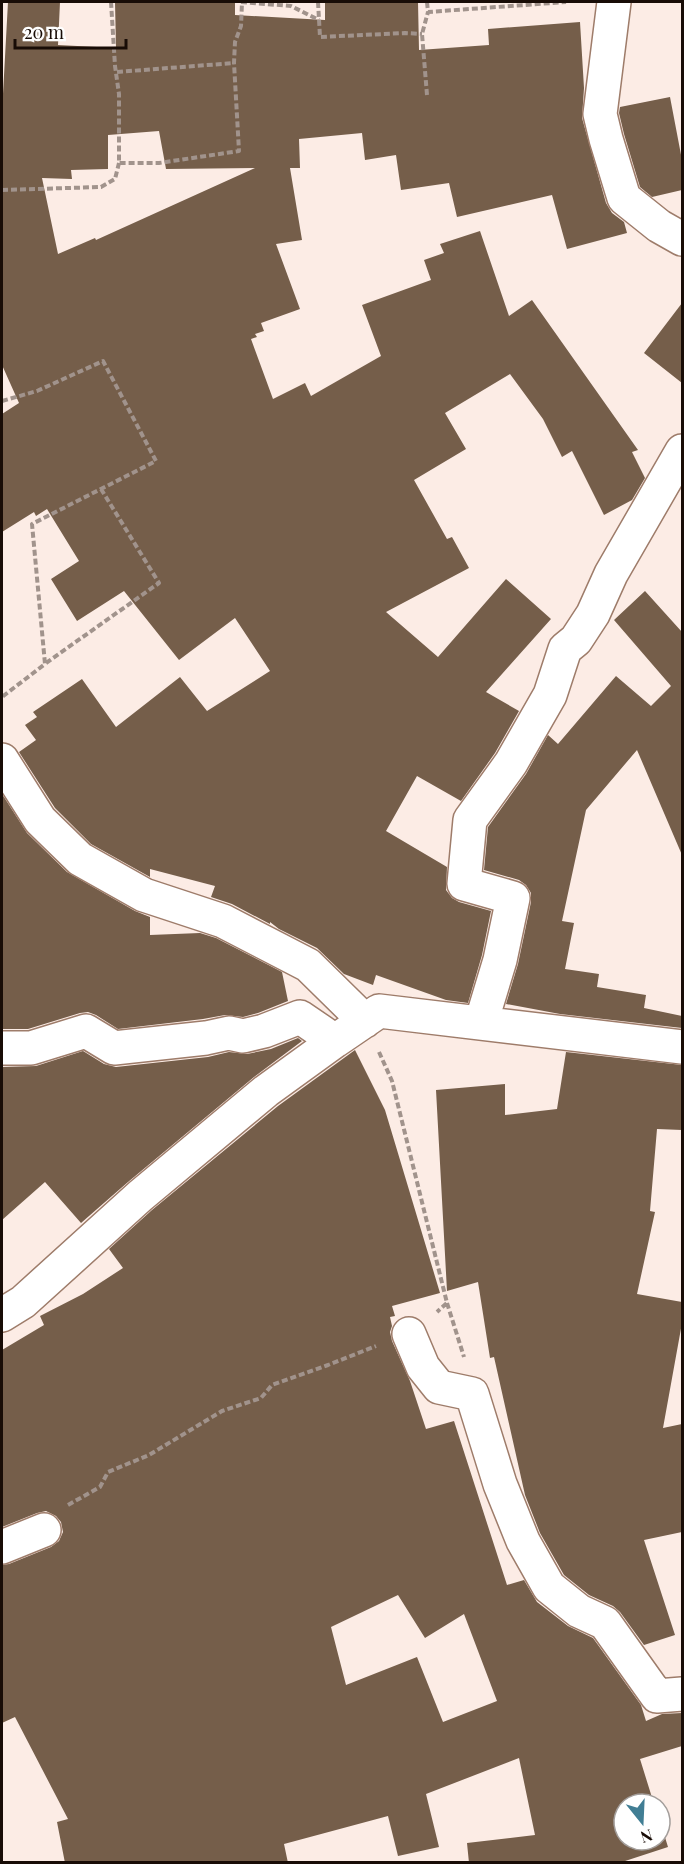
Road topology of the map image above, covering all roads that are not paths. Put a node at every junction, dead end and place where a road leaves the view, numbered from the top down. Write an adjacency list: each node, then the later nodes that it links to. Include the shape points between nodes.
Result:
1 (614, 2): 2 (street, via 600,114 606,138 624,198)
2 (682, 239)
3 (682, 451): 6 (street, via 611,574 593,614 565,649 550,695 512,763 470,820 464,884 513,898)
4 (2, 760): 5 (street, via 40,820 80,859 144,895 223,921 308,965)
5 (365, 1021): 6 (street, via 380,1011); 7 (street)
6 (481, 1023): 8 (street)
7 (335, 1041): 9 (street, via 300,1017 243,1036 229,1033 114,1048 86,1031 31,1047); 10 (street, via 266,1091 140,1196 23,1302)
8 (682, 1047)
9 (2, 1048)
10 (2, 1315)
11 (409, 1334): 14 (street, via 423,1366 439,1388 472,1394 523,1541 549,1587 579,1611 605,1623 657,1696)
12 (44, 1530): 13 (street)
13 (2, 1547)
14 (682, 1694)

